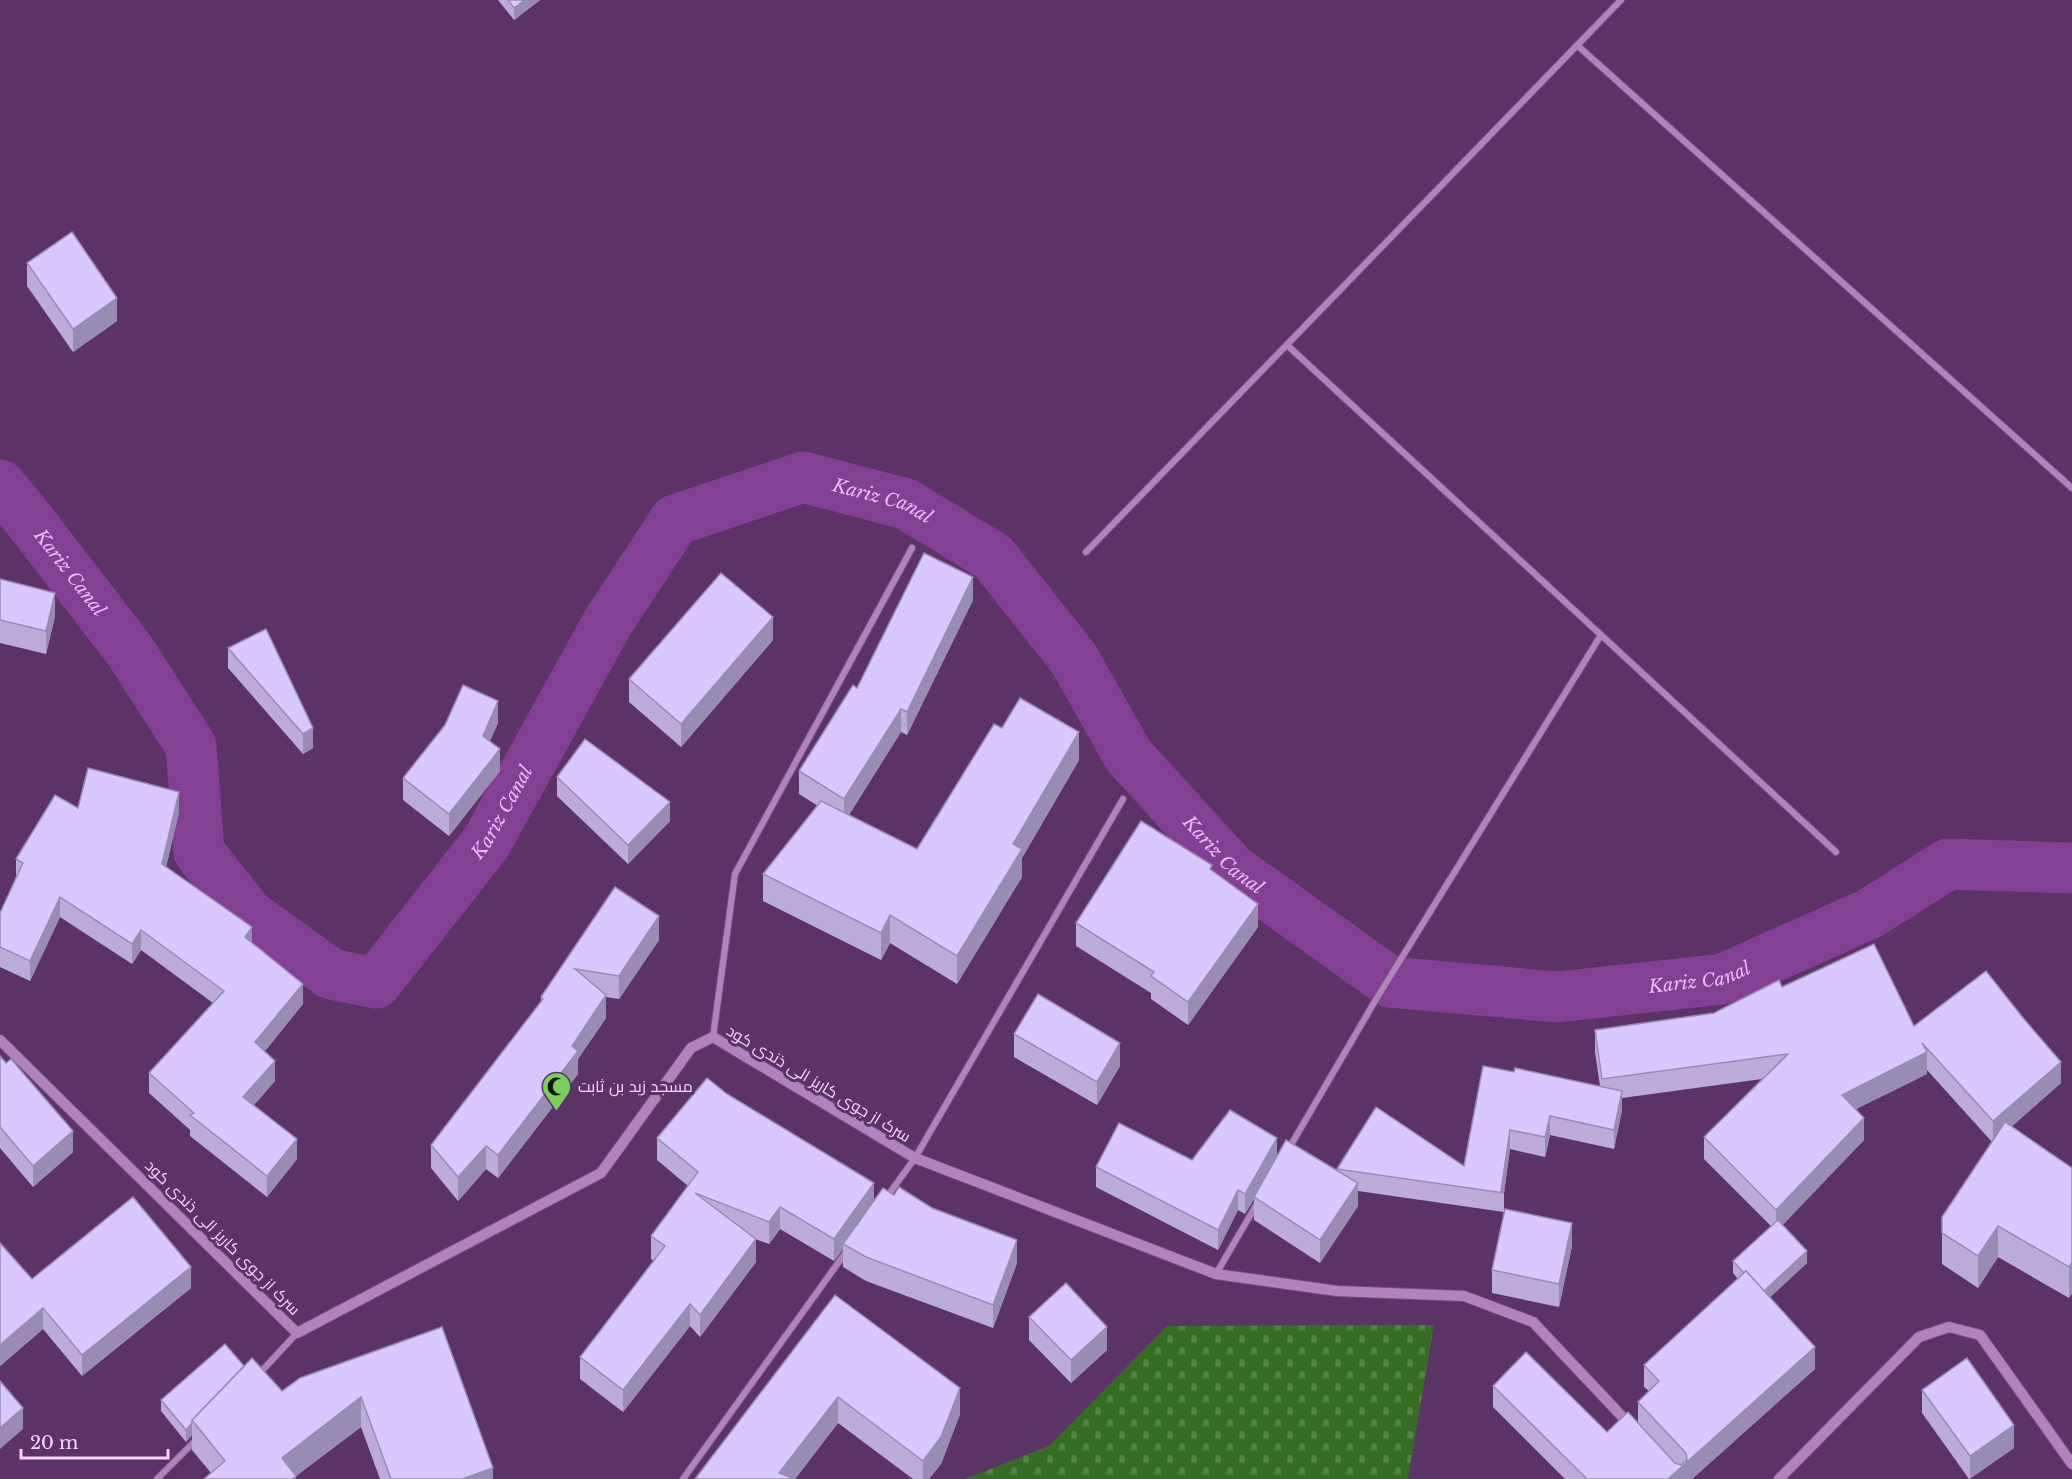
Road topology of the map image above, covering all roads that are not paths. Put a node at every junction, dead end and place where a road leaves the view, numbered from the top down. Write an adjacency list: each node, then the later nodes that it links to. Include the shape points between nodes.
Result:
1 (1621, 0): 2 (street)
2 (1578, 46): 3 (street); 4 (street)
3 (1287, 345): 6 (street); 7 (street)
4 (2072, 488)
5 (912, 549): 10 (street, via 735,874)
6 (1086, 552)
7 (1601, 635): 9 (street); 12 (street)
8 (1123, 799): 13 (street)
9 (1836, 852)
10 (713, 1037): 13 (street, سرک از جوی کاریز الی ذندی کود); 18 (street, سرک از جوی کاریز الی ذندی کود, via 691,1048 601,1173)
11 (0, 1040): 18 (street, سرک از جوی کاریز الی ذندی کود)
12 (1286, 1153)
13 (915, 1158): 15 (street); 17 (street, سرک از جوی کاریز الی ذندی کود)
14 (1263, 1194): 17 (street)
15 (881, 1205)
16 (853, 1243): 24 (street)
17 (1216, 1275): 21 (street, سرک از جوی کاریز الی ذندی کود, via 1337,1291 1464,1296 1533,1322)
18 (297, 1333): 19 (street)
19 (249, 1384)
20 (201, 1434): 23 (street)
21 (1639, 1435)
22 (2072, 1464): 25 (street, via 1980,1335 1949,1327 1919,1337)
23 (157, 1479)
24 (683, 1479)
25 (1779, 1479)

